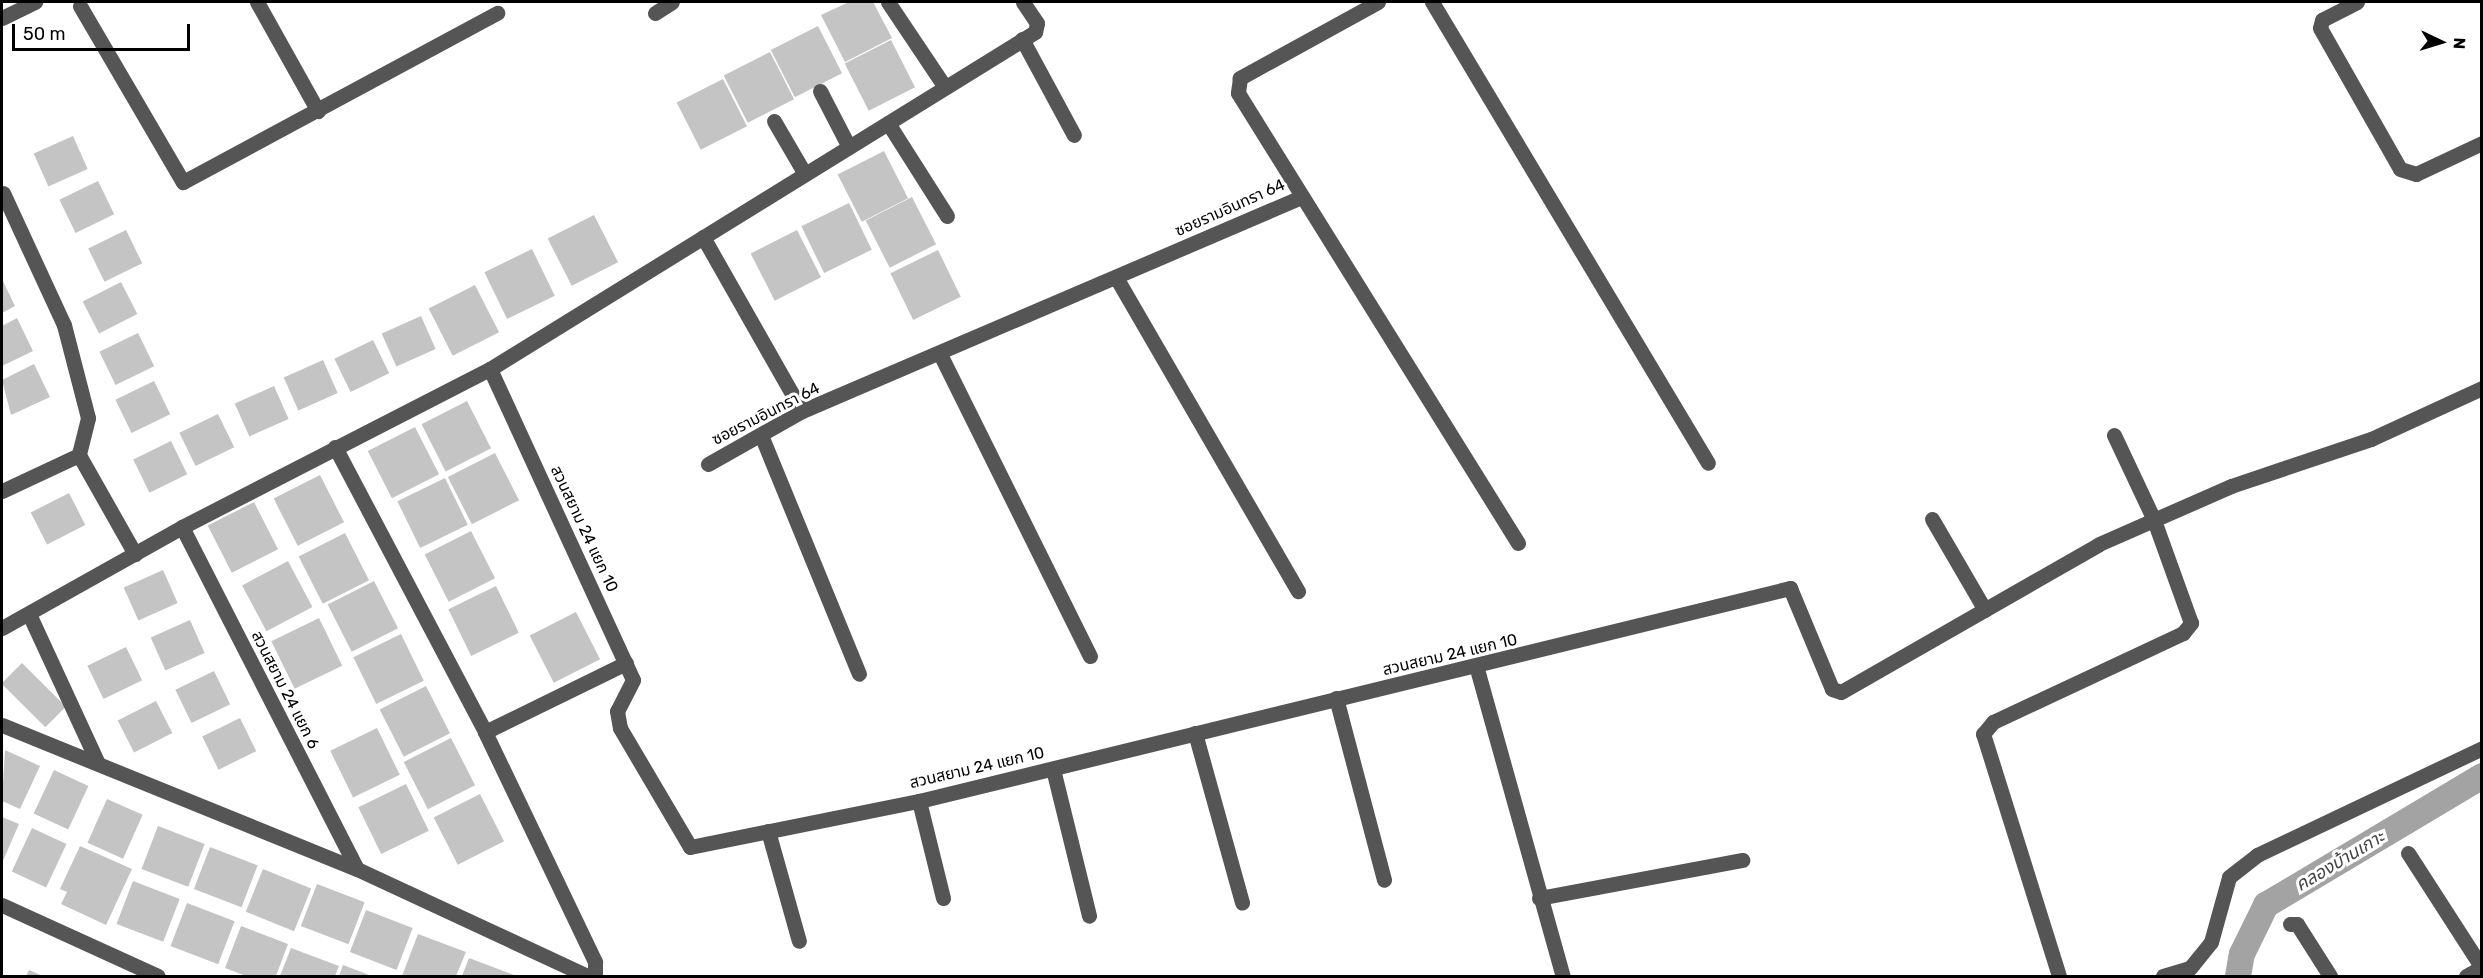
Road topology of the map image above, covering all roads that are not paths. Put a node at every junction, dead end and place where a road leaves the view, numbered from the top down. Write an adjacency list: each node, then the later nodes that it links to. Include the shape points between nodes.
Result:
1 (34, 2): 12 (street)
2 (257, 2): 16 (street)
3 (672, 2): 11 (street)
4 (888, 2): 14 (street)
5 (1023, 2): 13 (street, via 1038,28)
6 (1378, 2): 24 (street, ซอยรามอินทรา 64, via 1237,83)
7 (1432, 2): 36 (street)
8 (2357, 2): 20 (street, via 2319,23 2408,174)
9 (80, 6): 16 (street, via 183,182)
10 (497, 13): 16 (street)
11 (655, 13)
12 (2, 18)
13 (1022, 39): 14 (street); 19 (street)
14 (945, 87): 18 (street)
15 (820, 91): 21 (street)
16 (318, 111)
17 (774, 121): 22 (street)
18 (888, 123): 21 (street); 25 (street)
19 (1074, 135)
20 (2481, 143)
21 (849, 147): 22 (street)
22 (805, 174): 26 (street)
23 (3, 193): 35 (street, via 64,325 88,418)
24 (1299, 198): 27 (street, ซอยรามอินทรา 64); 42 (street)
25 (947, 216)
26 (703, 237): 29 (street); 31 (street)
27 (1117, 279): 28 (street, ซอยรามอินทรา 64); 44 (street)
28 (940, 356): 31 (street, ซอยรามอินทรา 64); 48 (street)
29 (490, 369): 34 (street); 49 (street, สวนสยาม 24 แยก 10)
30 (2481, 388): 40 (street, via 2371,439 2231,486)
31 (802, 411): 32 (street, ซอยรามอินทรา 64)
32 (760, 435): 37 (street, ซอยรามอินทรา 64); 51 (street)
33 (2114, 435): 40 (street)
34 (335, 447): 41 (street); 54 (street)
35 (79, 455): 38 (street); 43 (street)
36 (1708, 463)
37 (708, 464)
38 (2, 491)
39 (1932, 519): 45 (street)
40 (2154, 520): 45 (street, via 2099,544); 77 (street, via 2192,616 2183,633 1993,722 1983,734)
41 (182, 527): 43 (street); 63 (street, สวนสยาม 24 แยก 6)
42 (1518, 543)
43 (135, 555): 46 (street)
44 (1298, 591)
45 (1985, 610): 50 (street, สวนสยาม 24 แยก 10, via 1841,692 1832,689 1790,588)
46 (29, 614): 47 (street); 57 (street)
47 (2, 628)
48 (1090, 656)
49 (626, 663): 54 (street); 60 (street, สวนสยาม 24 แยก 10, via 634,682 617,711 620,728 685,846)
50 (1478, 669): 52 (street, สวนสยาม 24 แยก 10); 66 (street)
51 (859, 674)
52 (1336, 698): 55 (street, สวนสยาม 24 แยก 10); 64 (street)
53 (2, 724): 57 (street)
54 (485, 732): 75 (street, via 595,962)
55 (1195, 734): 58 (street, สวนสยาม 24 แยก 10); 67 (street)
56 (2481, 748): 78 (street, via 2257,855 2229,877 2211,942 2190,968)
57 (97, 761): 63 (street)
58 (1053, 769): 59 (street, สวนสยาม 24 แยก 10); 69 (street)
59 (918, 801): 60 (street, สวนสยาม 24 แยก 10); 65 (street)
60 (768, 831): 71 (street)
61 (2408, 853): 72 (street)
62 (1742, 860): 66 (street)
63 (357, 869): 74 (street)
64 (1384, 880)
65 (944, 898)
66 (1539, 898): 76 (street)
67 (1242, 903)
68 (2, 905): 73 (street)
69 (1089, 916)
70 (2290, 924): 79 (street, via 2297,924)
71 (799, 941)
72 (2481, 967): 80 (street)
73 (158, 976)
74 (587, 976)
75 (595, 976)
76 (1563, 976)
77 (2059, 976)
78 (2163, 976)
79 (2330, 976)
80 (2466, 976)

